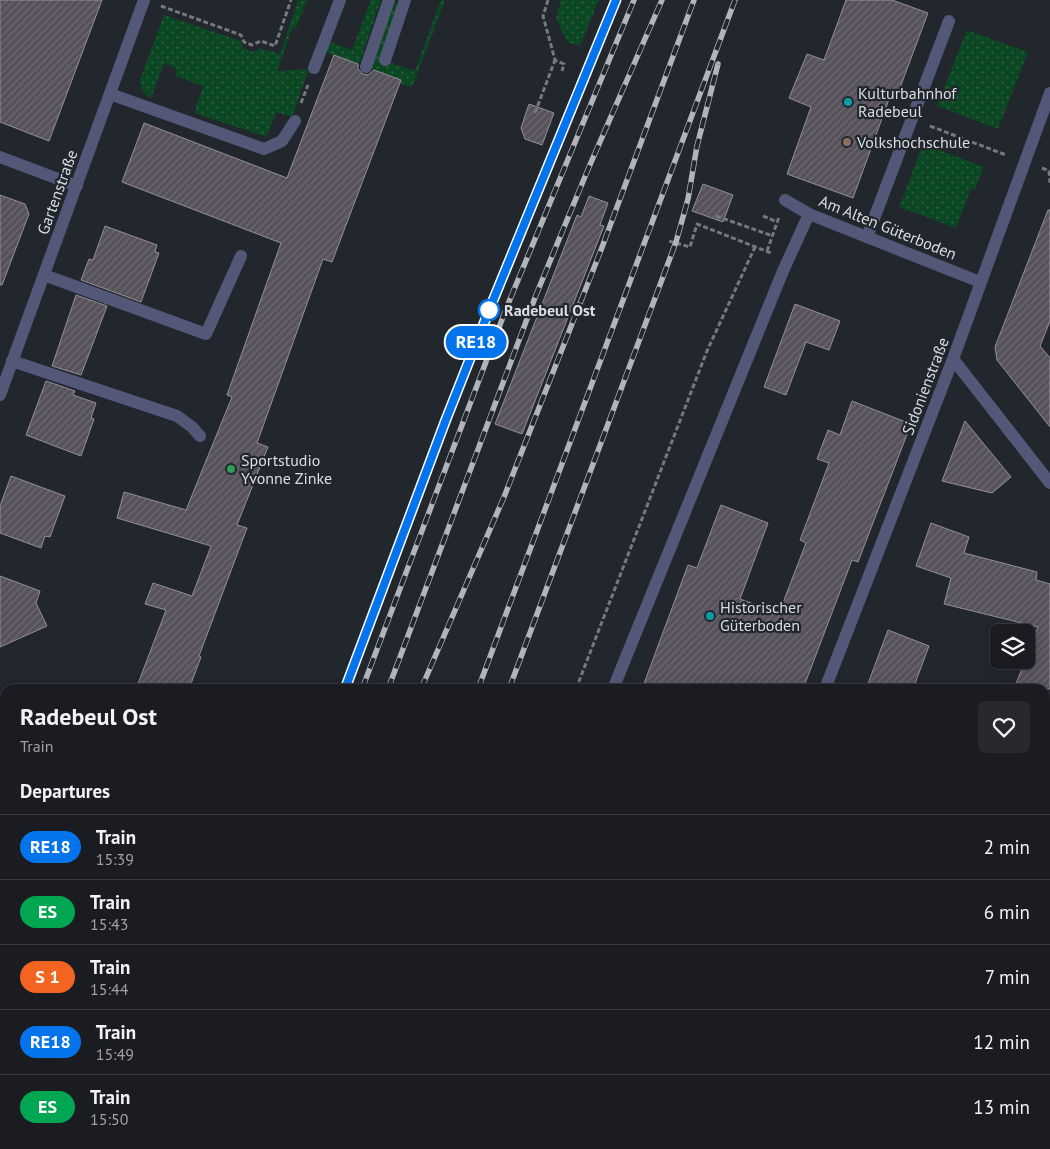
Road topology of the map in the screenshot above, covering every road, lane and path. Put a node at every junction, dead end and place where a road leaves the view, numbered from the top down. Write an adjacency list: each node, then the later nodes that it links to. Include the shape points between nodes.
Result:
1 (144, 0): 2 (path, via 241,35 244,42 252,45 261,41 275,46); 14 (street, Gartenstraße)
2 (291, 0)
3 (340, 0): 11 (street)
4 (390, 0): 10 (street)
5 (405, 0): 8 (street)
6 (548, 0): 9 (path, via 543,16)
7 (949, 20): 27 (street)
8 (385, 60)
9 (555, 60): 12 (path, via 564,64); 15 (path)
10 (366, 67)
11 (314, 68): 16 (path)
12 (562, 71)
13 (1050, 93): 34 (street, Sidonienstraße)
14 (110, 94): 16 (street, via 264,149 282,141); 20 (street, Gartenstraße)
15 (535, 113)
16 (295, 121)
17 (934, 128): 18 (path)
18 (988, 148)
19 (0, 157): 20 (street)
20 (77, 186): 33 (street, Gartenstraße)
21 (785, 200): 22 (street, Am Alten Güterboden); 25 (path)
22 (809, 214): 27 (street, Am Alten Güterboden); 32 (street)
23 (716, 216): 26 (path)
24 (763, 216): 25 (path)
25 (777, 222): 26 (path)
26 (773, 236): 30 (path)
27 (866, 237): 34 (street, Am Alten Güterboden)
28 (669, 241): 29 (path, via 690,247 697,224)
29 (755, 247): 30 (path); 40 (path, via 707,351)
30 (767, 251): 32 (path)
31 (241, 256): 33 (street, via 206,334)
32 (789, 258): 41 (street)
33 (44, 275): 36 (street, Gartenstraße)
34 (980, 282): 35 (street, Sidonienstraße)
35 (953, 359): 39 (street); 42 (street, Sidonienstraße)
36 (12, 361): 37 (street, Gartenstraße); 38 (street, via 177,416)
37 (0, 395)
38 (200, 436)
39 (1050, 483)
40 (578, 684)
41 (615, 684)
42 (827, 684)

